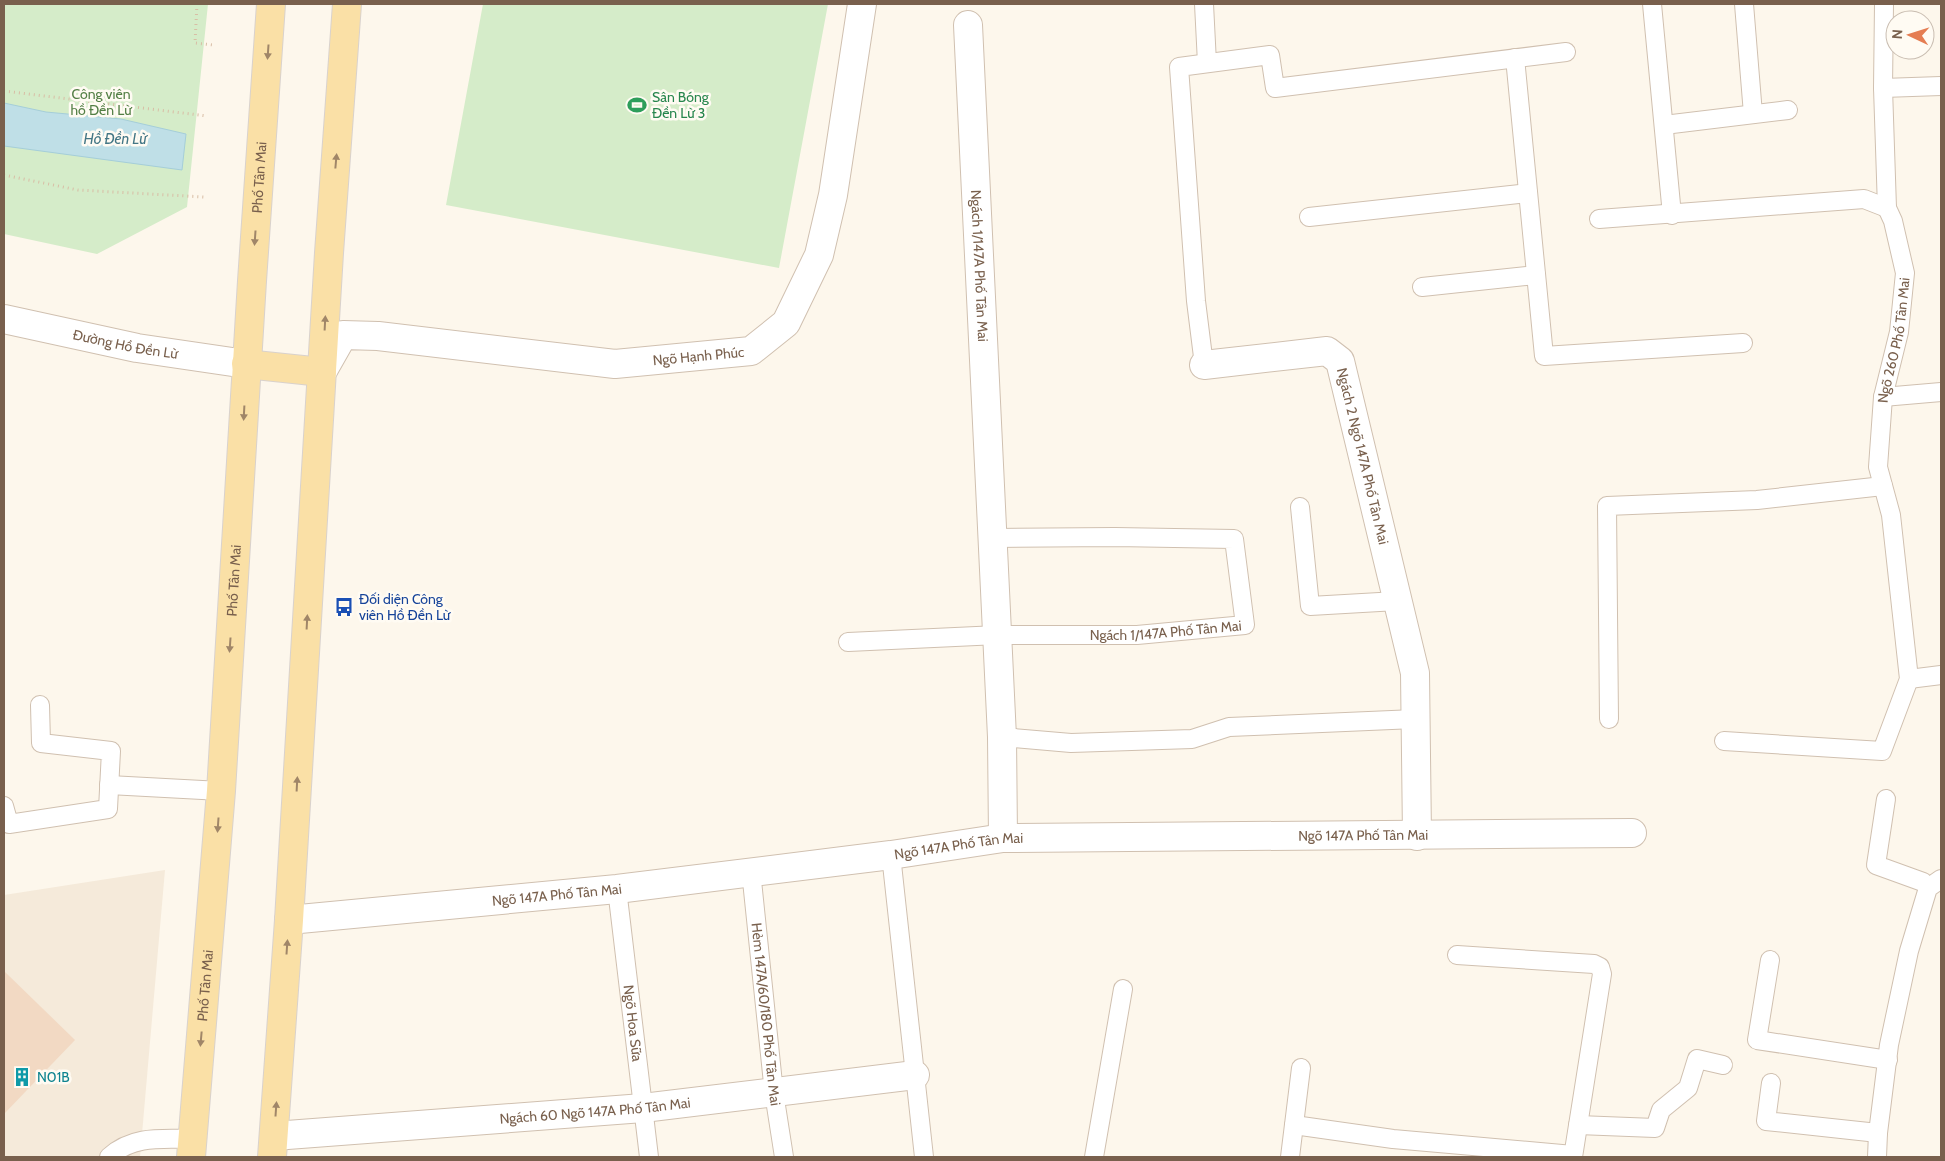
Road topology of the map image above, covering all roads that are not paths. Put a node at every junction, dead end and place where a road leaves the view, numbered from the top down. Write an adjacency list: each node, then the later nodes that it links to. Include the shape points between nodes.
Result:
1 (271, 4): 26 (main road, Phố Tân Mai, one-way to 26)
2 (347, 4): 28 (main road, one-way to 2)
3 (862, 4): 28 (street, Ngõ Hạnh Phúc, via 833,195 820,255 786,323 751,351 615,364 378,336 343,335)
4 (1204, 4): 11 (lane)
5 (1652, 4): 16 (lane)
6 (1744, 4): 15 (lane)
7 (1884, 4): 13 (lane, Ngõ 260 Phố Tân Mai)
8 (968, 25): 33 (street, Ngách 1/147A Phố Tân Mai)
9 (1566, 52): 10 (lane, Ngách 2 Ngõ 147A Phố Tân Mai)
10 (1515, 58): 11 (lane, Ngách 2 Ngõ 147A Phố Tân Mai, via 1275,88 1270,55); 17 (lane)
11 (1208, 63): 27 (lane, Ngách 2 Ngõ 147A Phố Tân Mai, via 1179,66 1196,301)
12 (1941, 86): 13 (lane)
13 (1883, 88): 18 (lane, Ngõ 260 Phố Tân Mai)
14 (1788, 110): 15 (lane)
15 (1753, 114): 16 (lane)
16 (1664, 124): 19 (lane)
17 (1528, 193): 20 (lane); 22 (lane)
18 (1886, 208): 19 (lane, via 1864,199); 30 (lane, Ngõ 260 Phố Tân Mai, via 1893,221 1905,274 1899,332)
19 (1672, 215): 21 (lane)
20 (1309, 217)
21 (1599, 219)
22 (1536, 275): 23 (lane); 25 (lane, via 1544,356)
23 (1422, 287)
24 (4, 319): 26 (street, Đường Hồ Đền Lừ, via 137,348)
25 (1743, 343)
26 (246, 364): 28 (main road); 45 (main road, Phố Tân Mai, one-way to 45)
27 (1204, 365): 34 (street, Ngách 2 Ngõ 147A Phố Tân Mai, via 1327,351 1340,361)
28 (322, 372): 55 (main road, one-way to 28)
29 (1941, 392): 30 (lane)
30 (1883, 398): 31 (lane, Ngõ 260 Phố Tân Mai, via 1878,467)
31 (1883, 486): 38 (lane, Ngõ 260 Phố Tân Mai, via 1891,515); 41 (lane, via 1757,500 1607,506)
32 (1300, 507): 34 (lane, via 1310,606)
33 (993, 538): 35 (street, Ngách 1/147A Phố Tân Mai); 35 (lane, Ngách 1/147A Phố Tân Mai, via 1234,539 1245,625 1137,635)
34 (1397, 601): 40 (street, Ngách 2 Ngõ 147A Phố Tân Mai, via 1415,673)
35 (998, 635): 36 (lane); 42 (street, Ngách 1/147A Phố Tân Mai)
36 (848, 642)
37 (1941, 675): 38 (lane)
38 (1909, 679): 43 (lane, via 1882,752)
39 (40, 705): 44 (lane, via 41,743 111,751)
40 (1416, 719): 42 (lane, via 1229,727 1192,739 1071,743); 49 (street, Ngách 2 Ngõ 147A Phố Tân Mai)
41 (1609, 719)
42 (1002, 737): 50 (street, Ngách 1/147A Phố Tân Mai)
43 (1724, 742)
44 (109, 785): 45 (lane); 47 (lane, via 108,809 9,824)
45 (221, 791): 70 (main road, Phố Tân Mai, one-way to 70)
46 (1886, 799): 53 (lane, via 1876,865)
47 (4, 806)
48 (1632, 833): 49 (street, Ngõ 147A Phố Tân Mai)
49 (1417, 836): 50 (street, Ngõ 147A Phố Tân Mai)
50 (1003, 838): 51 (street, Ngõ 147A Phố Tân Mai)
51 (891, 855): 52 (street, Ngõ 147A Phố Tân Mai); 62 (lane)
52 (751, 871): 54 (street, Ngõ 147A Phố Tân Mai); 64 (lane, Hẻm 147A/60/180 Phố Tân Mai)
53 (1934, 884): 59 (lane, via 1909,951)
54 (617, 889): 55 (street, Ngõ 147A Phố Tân Mai); 65 (lane, Ngõ Hoa Sữa)
55 (289, 920): 69 (main road, one-way to 55)
56 (1457, 955): 67 (lane, via 1600,967 1602,974)
57 (1770, 960): 59 (lane, via 1756,1040)
58 (1123, 989): 76 (lane)
59 (1888, 1060): 68 (lane)
60 (1723, 1065): 67 (lane, via 1697,1058 1688,1088 1661,1110 1655,1128)
61 (1301, 1068): 66 (lane)
62 (915, 1075): 64 (street, Ngách 60 Ngõ 147A Phố Tân Mai); 75 (lane)
63 (1771, 1083): 68 (lane, via 1766,1122)
64 (774, 1093): 65 (street, Ngách 60 Ngõ 147A Phố Tân Mai); 74 (lane, Hẻm 147A/60/180 Phố Tân Mai)
65 (643, 1108): 69 (street, Ngách 60 Ngõ 147A Phố Tân Mai); 73 (lane, Ngõ Hoa Sữa)
66 (1294, 1125): 71 (lane, via 1393,1139); 77 (lane)
67 (1578, 1125): 71 (lane)
68 (1878, 1133): 78 (lane)
69 (273, 1146)
70 (191, 1148): 72 (lane, via 150,1139 120,1147)
71 (1573, 1156)
72 (109, 1157)
73 (649, 1157)
74 (784, 1157)
75 (924, 1157)
76 (1094, 1157)
77 (1290, 1157)
78 (1877, 1157)

